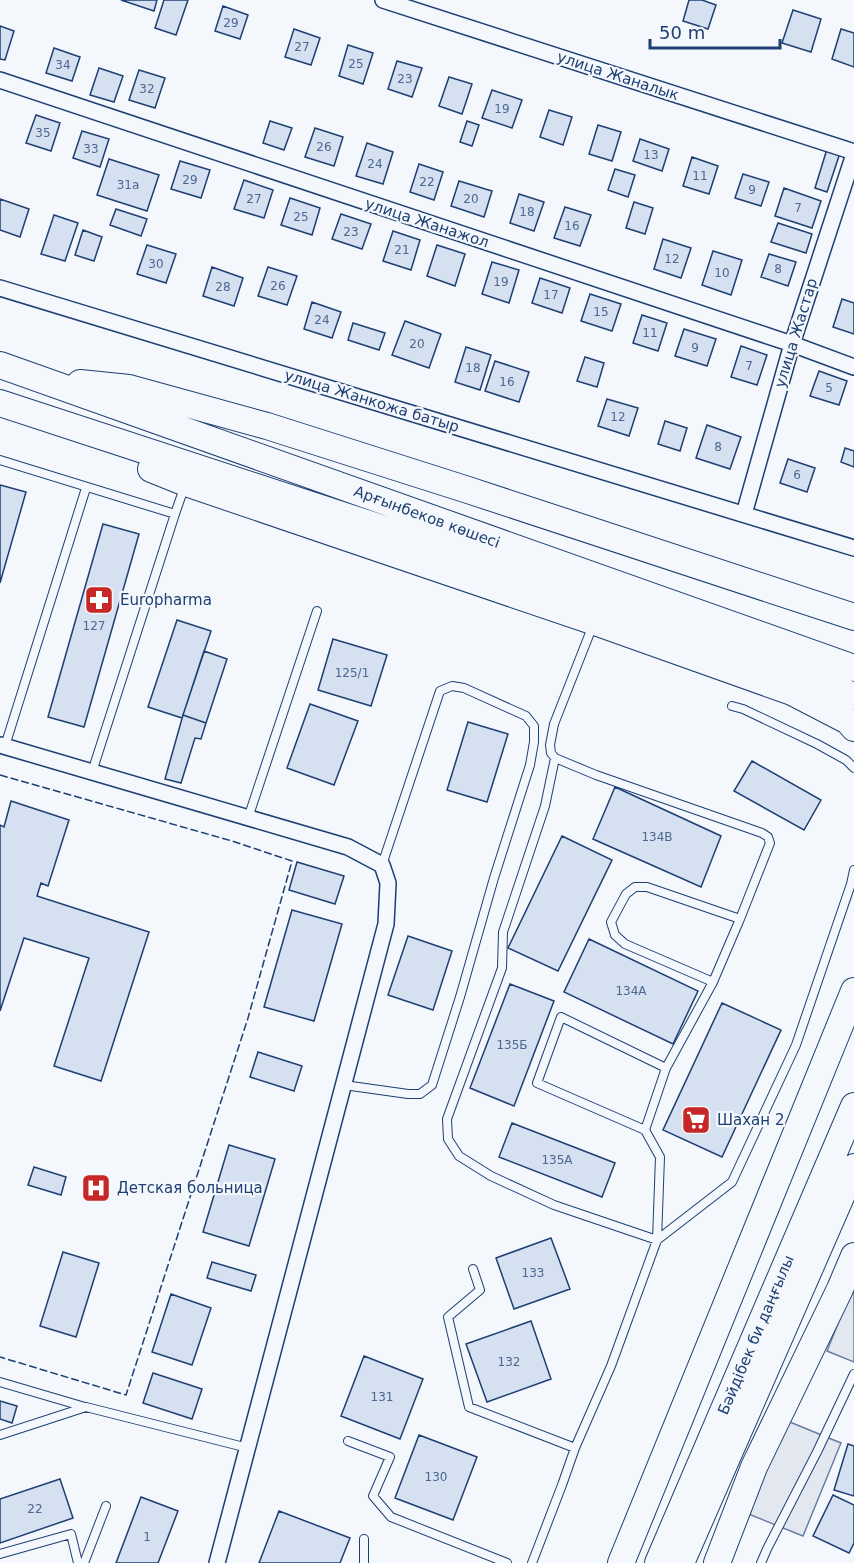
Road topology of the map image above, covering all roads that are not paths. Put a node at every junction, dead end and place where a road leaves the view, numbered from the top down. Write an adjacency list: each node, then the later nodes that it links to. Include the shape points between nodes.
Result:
1 (383, 0): 3 (street, улица Жаналык)
2 (0, 81): 5 (street, улица Жанажол)
3 (854, 153): 5 (street, улица Жастар)
4 (0, 288): 15 (street, улица Жанкожа батыр)
5 (792, 344): 7 (street, улица Жанажол); 15 (street, улица Жастар)
6 (0, 365): 8 (main road, Арғынбеков көшесі)
7 (854, 367)
8 (44, 380): 18 (main road, via 129,388 267,426); 20 (main road, Арғынбеков көшесі)
9 (0, 403): 10 (main road, Арғынбеков көшесі)
10 (39, 416): 12 (main road, via 95,446); 21 (main road, Арғынбеков көшесі, via 717,638)
11 (0, 460): 13 (lane)
12 (186, 483): 14 (lane); 19 (main road)
13 (86, 488): 14 (lane); 24 (lane)
14 (175, 514): 27 (lane)
15 (744, 514): 16 (street, улица Жанкожа батыр)
16 (854, 548)
17 (317, 611): 28 (lane)
18 (854, 617)
19 (595, 622): 23 (main road, via 792,692); 25 (lane, via 554,724 550,745)
20 (854, 669)
21 (854, 696)
22 (732, 706): 26 (lane, via 817,744)
23 (854, 728)
24 (2, 745): 27 (street)
25 (555, 758): 31 (lane, via 768,837 764,862); 39 (lane, via 545,806 503,932 502,968 447,1119 448,1139 459,1156 491,1176 554,1205)
26 (854, 768)
27 (92, 772): 28 (street)
28 (248, 818): 29 (street, via 348,847)
29 (382, 866): 35 (street, via 388,883 387,924); 35 (lane, via 440,690 464,688 526,716 534,726 530,765 432,1085 420,1094)
30 (854, 870): 39 (lane, via 796,1045 732,1182)
31 (740, 919): 32 (lane); 32 (lane, via 647,887 635,887 626,894 611,922 615,935 625,944)
32 (713, 982): 34 (lane)
33 (854, 991): 58 (main road)
34 (666, 1068): 37 (lane); 37 (lane, via 561,1017 537,1083)
35 (344, 1085): 47 (street)
36 (854, 1106): 59 (main road, Бәйдібек би даңғылы)
37 (645, 1130): 39 (lane, via 660,1157)
38 (854, 1167): 60 (main road, Бәйдібек би даңғылы)
39 (657, 1240): 48 (lane, via 611,1366)
40 (854, 1256): 61 (main road, via 754,1467)
41 (473, 1269): 48 (lane, via 480,1290 448,1317 469,1407)
42 (854, 1374): 62 (lane)
43 (0, 1382): 44 (lane)
44 (86, 1407): 45 (lane); 47 (lane)
45 (0, 1435)
46 (348, 1441): 56 (lane, via 390,1457 373,1496 392,1517)
47 (248, 1448): 54 (street)
48 (575, 1448): 57 (lane)
49 (106, 1506): 53 (lane)
50 (364, 1539): 55 (lane)
51 (0, 1554): 52 (lane, via 71,1533)
52 (78, 1563)
53 (84, 1563)
54 (217, 1563)
55 (364, 1563)
56 (507, 1563)
57 (532, 1563)
58 (621, 1563)
59 (658, 1563)
60 (681, 1563)
61 (717, 1563)
62 (761, 1563)

